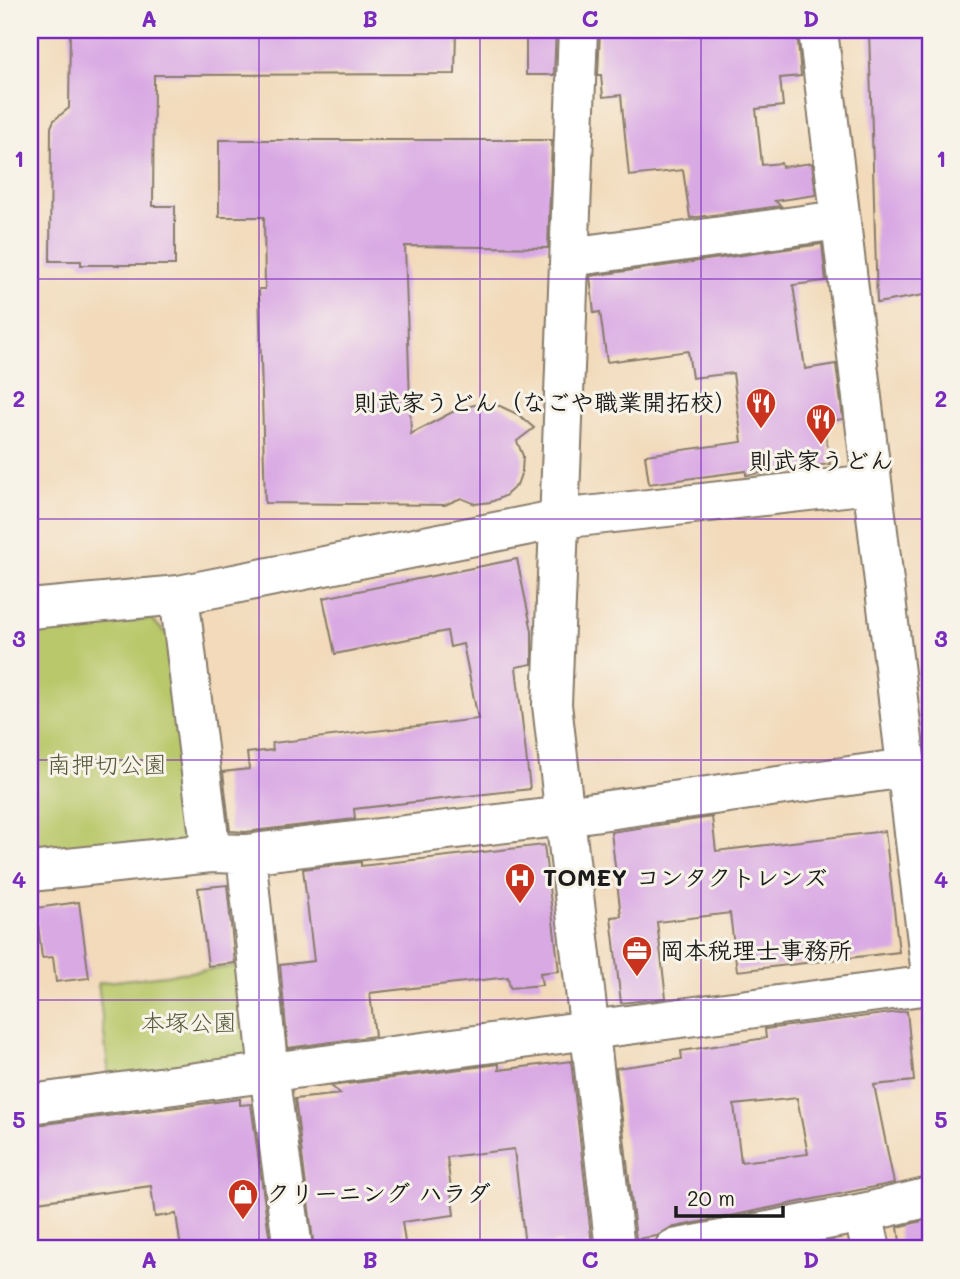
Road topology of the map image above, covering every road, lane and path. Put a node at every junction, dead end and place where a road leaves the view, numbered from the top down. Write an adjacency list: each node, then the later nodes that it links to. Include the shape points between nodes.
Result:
1 (578, 30): 4 (street)
2 (818, 30): 3 (street)
3 (839, 220): 4 (street); 5 (street)
4 (570, 257): 6 (street)
5 (870, 484): 6 (street); 9 (street)
6 (560, 519): 7 (street); 10 (street, via 552,705)
7 (179, 595): 8 (street); 11 (street)
8 (30, 609)
9 (905, 768): 10 (street); 13 (street)
10 (565, 816): 11 (street); 15 (street)
11 (228, 854): 12 (street); 16 (street)
12 (30, 872)
13 (930, 966)
14 (930, 985): 15 (street)
15 (590, 1030): 16 (street); 21 (street)
16 (269, 1073): 17 (street); 20 (street)
17 (30, 1104)
18 (930, 1197): 19 (street)
19 (867, 1231): 22 (street)
20 (293, 1249)
21 (615, 1249)
22 (674, 1249)

